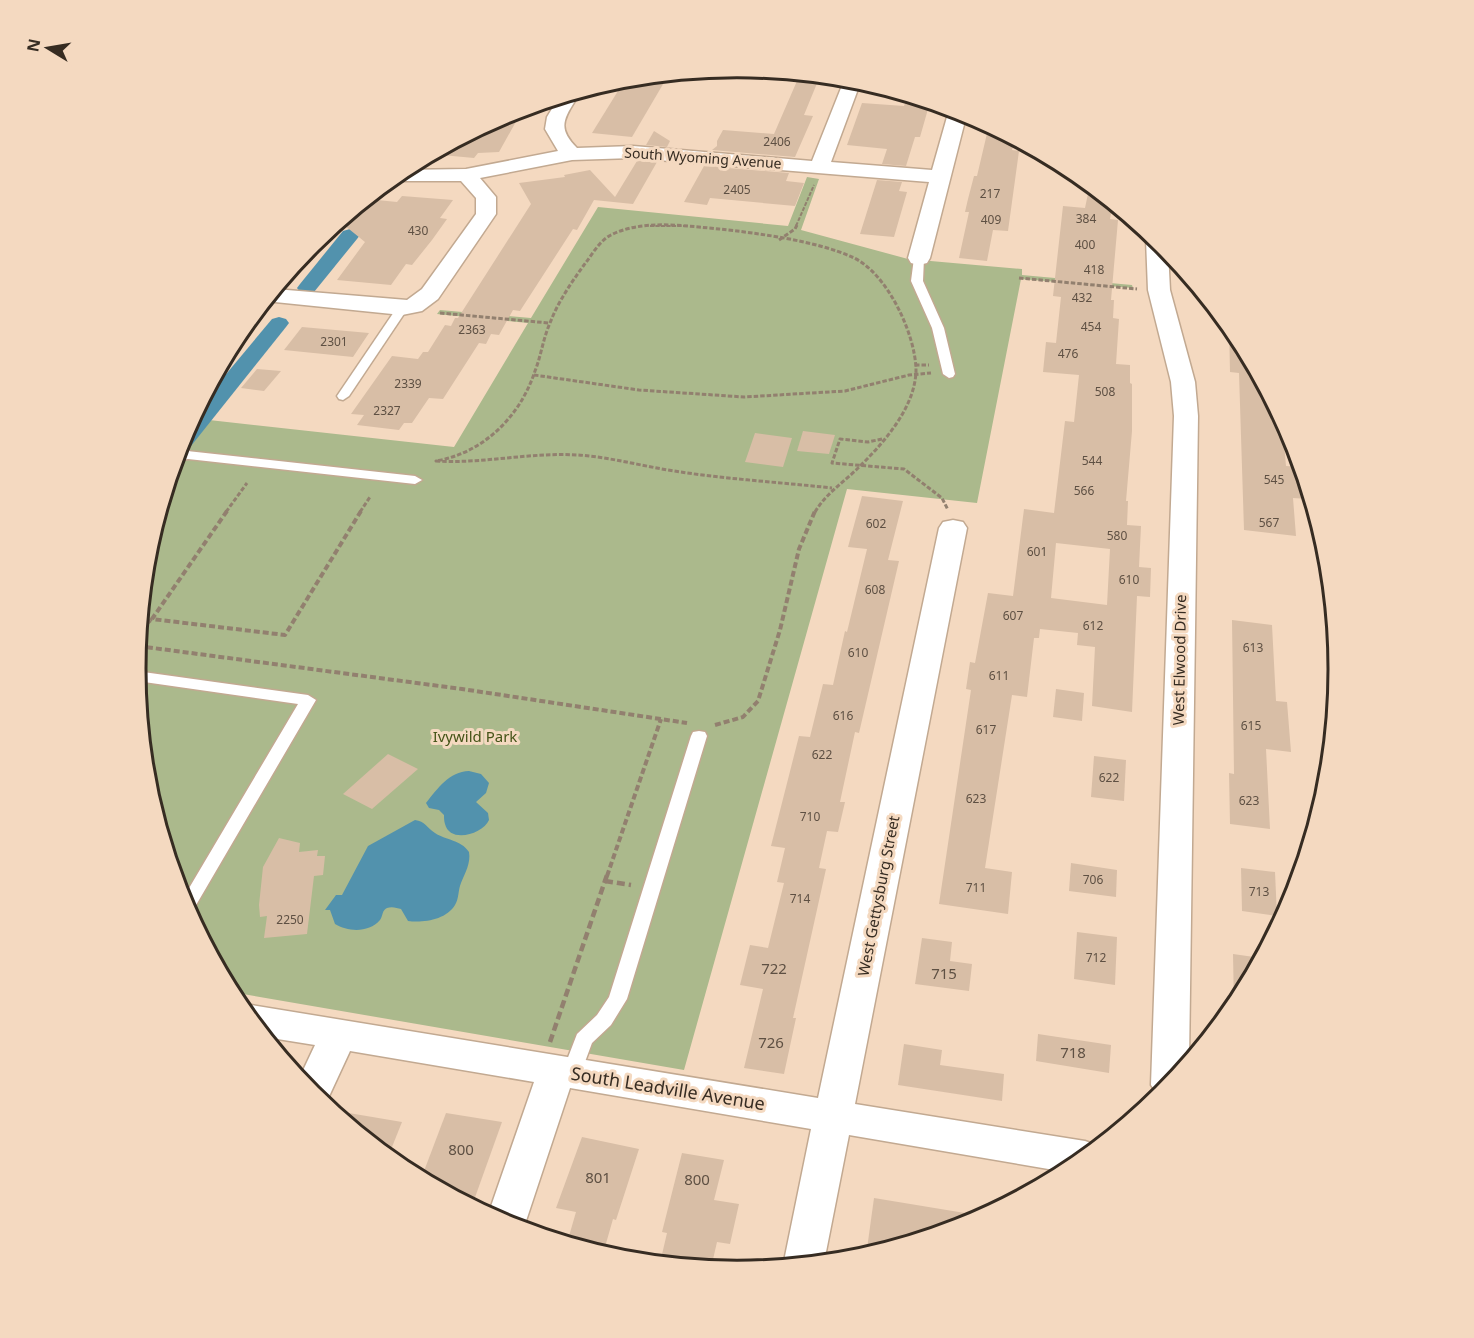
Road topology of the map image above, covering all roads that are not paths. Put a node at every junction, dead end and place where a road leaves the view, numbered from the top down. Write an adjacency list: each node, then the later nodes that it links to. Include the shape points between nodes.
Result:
1 (849, 89): 5 (street)
2 (564, 104): 4 (street, via 553,128 558,140)
3 (955, 120): 8 (street)
4 (572, 154): 5 (street, South Wyoming Avenue, via 633,152); 6 (street, South Wyoming Avenue)
5 (819, 171): 8 (street, South Wyoming Avenue)
6 (466, 175): 7 (street, South Wyoming Avenue); 12 (street, via 486,197 486,214 430,294)
7 (412, 176)
8 (940, 177): 10 (street)
9 (1158, 254): 24 (street, West Elwood Drive, via 1159,290 1183,382 1186,416)
10 (919, 258): 13 (lane, via 917,281 938,328)
11 (279, 296): 12 (street)
12 (408, 307): 14 (lane)
13 (949, 374)
14 (343, 396)
15 (184, 461): 16 (lane)
16 (415, 480)
17 (950, 518): 26 (street, West Gettysburg Street)
18 (146, 677): 20 (lane, via 308,700)
19 (702, 728): 23 (lane, via 618,999 604,1020)
20 (192, 897)
21 (263, 1022): 22 (street, South Leadville Avenue)
22 (339, 1035): 23 (street, South Leadville Avenue); 25 (street)
23 (559, 1064): 26 (street, South Leadville Avenue); 28 (street)
24 (1170, 1070)
25 (316, 1084)
26 (834, 1116): 27 (street, South Leadville Avenue); 29 (street, West Gettysburg Street)
27 (1071, 1156)
28 (508, 1214)
29 (805, 1256)

